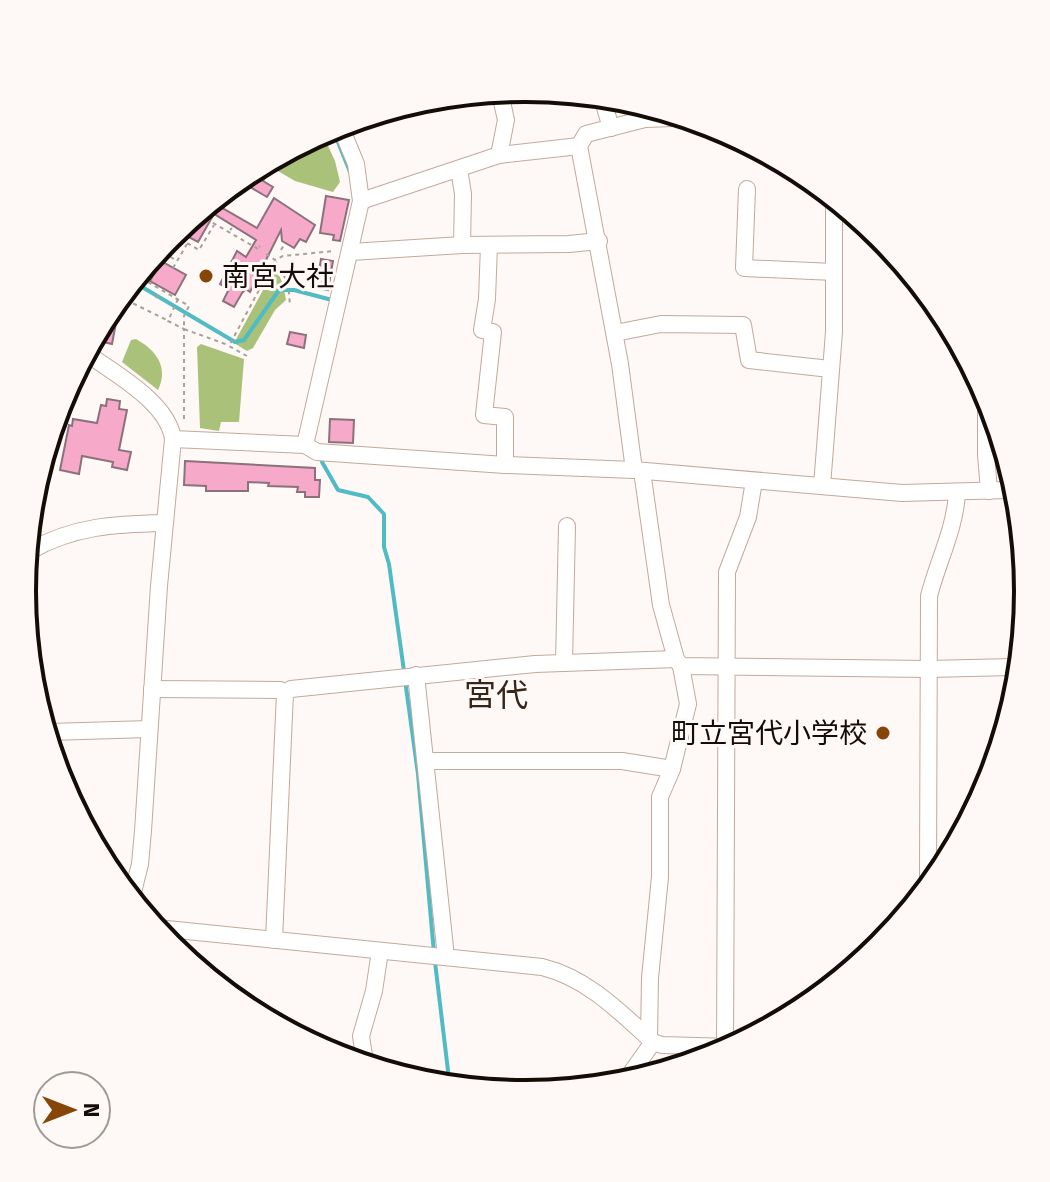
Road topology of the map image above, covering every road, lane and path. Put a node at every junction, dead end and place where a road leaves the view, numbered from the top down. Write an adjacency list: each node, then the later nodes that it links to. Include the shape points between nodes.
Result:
1 (502, 103): 7 (street, via 506,120)
2 (605, 109): 4 (street)
3 (641, 116): 4 (street)
4 (611, 128): 6 (street, via 586,134)
5 (345, 137): 10 (street, via 356,164)
6 (579, 146): 7 (street); 15 (street)
7 (499, 155): 8 (street)
8 (459, 169): 10 (street); 18 (street)
9 (747, 189): 28 (street, via 744,268)
10 (361, 201): 22 (street)
11 (834, 212): 28 (street)
12 (207, 219): 13 (path)
13 (214, 224): 16 (path, via 199,250); 20 (path)
14 (183, 241): 16 (path)
15 (599, 241): 19 (street); 37 (street)
16 (187, 243): 26 (path)
17 (284, 245): 21 (path)
18 (462, 245): 19 (street); 22 (street)
19 (489, 245): 45 (street, via 482,330 493,332 484,415 505,417)
20 (259, 248)
21 (281, 250)
22 (346, 251): 25 (path); 44 (street)
23 (266, 254): 25 (path)
24 (169, 256): 26 (path)
25 (275, 260): 34 (path, via 288,283); 38 (path)
26 (177, 261): 27 (path)
27 (173, 268)
28 (834, 272): 41 (street)
29 (147, 281): 30 (path)
30 (161, 289): 31 (path); 32 (path)
31 (156, 298)
32 (177, 300): 35 (path); 36 (path, via 189,308)
33 (130, 302): 35 (path)
34 (290, 305)
35 (168, 321): 36 (path)
36 (184, 329): 38 (path); 43 (path)
37 (615, 333): 41 (street, via 661,324 743,325 749,360); 46 (street)
38 (230, 344): 39 (path)
39 (247, 356)
40 (95, 359): 43 (street, via 154,403)
41 (830, 369): 48 (street)
42 (986, 429): 50 (street)
43 (178, 435): 44 (street); 52 (street)
44 (305, 445): 45 (street, via 317,452)
45 (505, 465): 46 (street)
46 (638, 470): 47 (street); 55 (street, via 661,605)
47 (754, 481): 48 (street); 58 (street, via 748,517 727,572)
48 (822, 486): 51 (street)
49 (1004, 490): 50 (street)
50 (989, 491): 51 (street)
51 (957, 493): 59 (street, via 956,513 929,596)
52 (164, 523): 54 (street, via 104,525); 61 (street)
53 (567, 526): 56 (street)
54 (38, 546)
55 (678, 662): 56 (street); 58 (street); 66 (street, via 688,704)
56 (564, 663): 60 (street)
57 (1008, 667): 59 (street)
58 (726, 668): 59 (street); 73 (street)
59 (928, 669): 67 (street)
60 (409, 675): 62 (street); 65 (street)
61 (152, 689): 62 (street); 63 (street)
62 (285, 693): 70 (street)
63 (149, 729): 64 (street); 68 (street)
64 (57, 732)
65 (426, 761): 66 (street, via 622,761); 72 (street)
66 (672, 769): 74 (street, via 660,797)
67 (928, 868)
68 (135, 886)
69 (172, 930): 70 (street)
70 (274, 940): 71 (street)
71 (380, 951): 72 (street); 76 (street, via 361,1036)
72 (438, 956): 74 (street, via 564,972)
73 (727, 1036)
74 (651, 1040): 75 (street); 77 (street)
75 (702, 1047)
76 (364, 1052)
77 (634, 1067)

